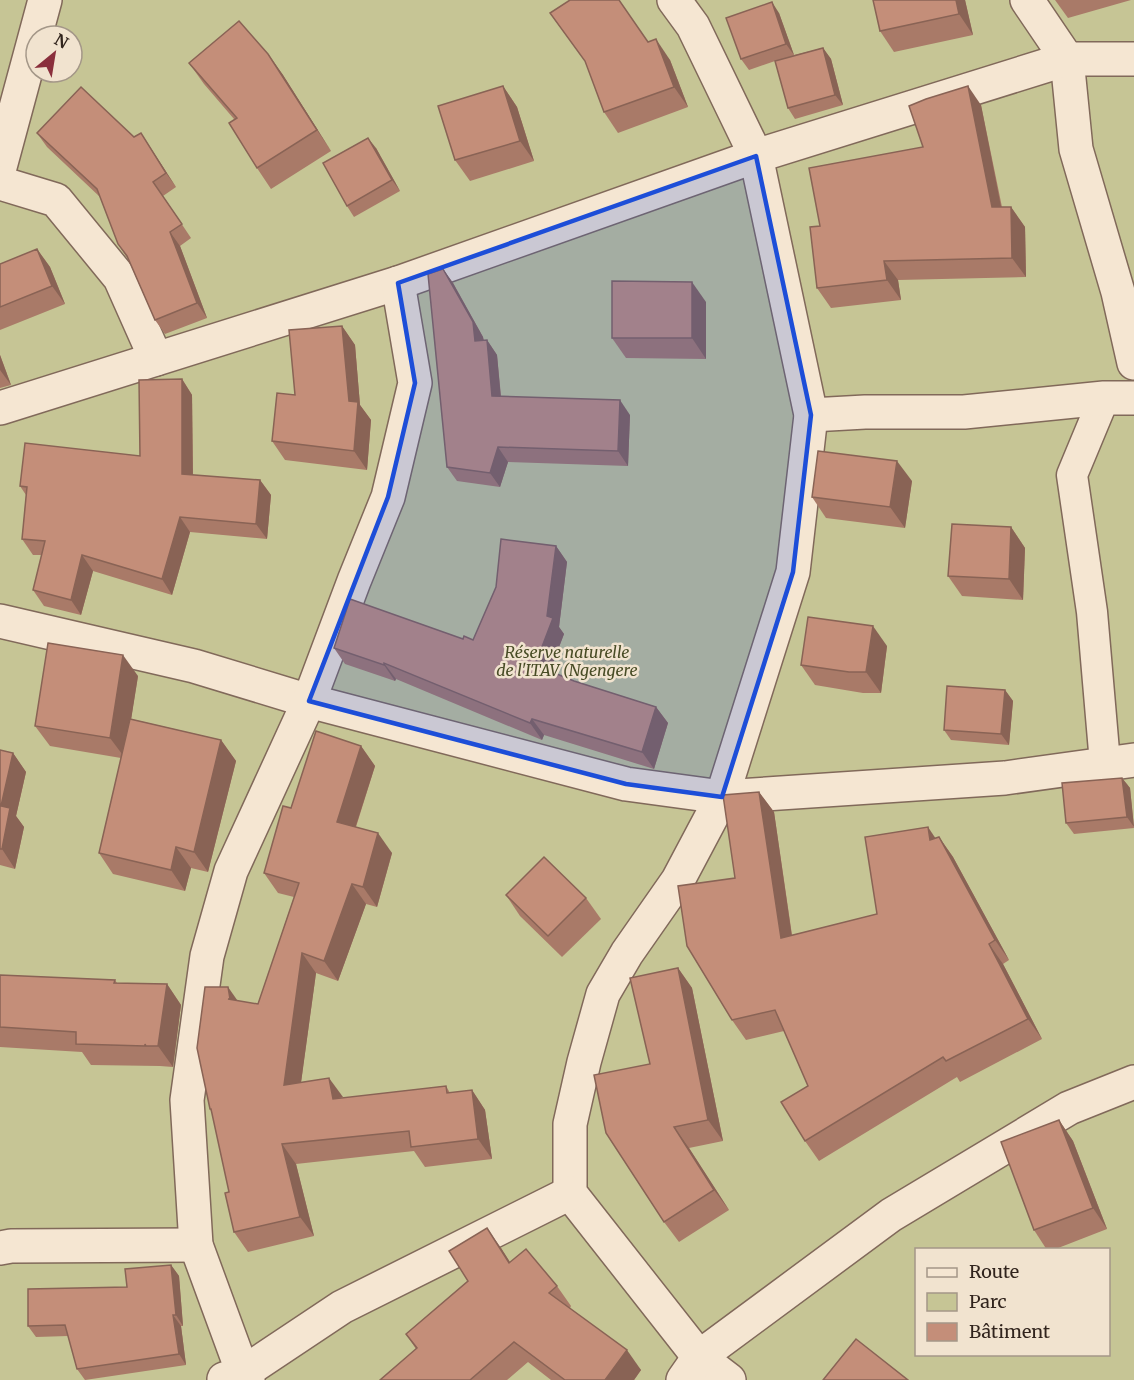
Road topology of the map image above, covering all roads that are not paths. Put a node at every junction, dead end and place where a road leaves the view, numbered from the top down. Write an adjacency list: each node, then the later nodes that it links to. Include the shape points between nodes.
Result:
1 (45, 0): 7 (street)
2 (674, 0): 6 (street, via 693,27)
3 (1027, 0): 4 (street)
4 (1067, 59): 5 (street); 6 (street); 11 (street, via 1076,149 1118,292)
5 (1134, 59)
6 (756, 156): 9 (street); 14 (street)
7 (0, 167)
8 (0, 183): 10 (street, via 56,200 120,278)
9 (398, 283): 10 (street); 16 (street, via 416,383 388,497)
10 (156, 359): 13 (street)
11 (1134, 363)
12 (1119, 398): 14 (street, via 964,412); 17 (lane, via 1072,475)
13 (0, 408)
14 (811, 415): 18 (street, via 793,572)
15 (0, 621): 16 (street, via 194,666)
16 (309, 701): 18 (street, via 626,784); 21 (street, via 231,871 207,956 187,1100)
17 (1120, 761): 18 (street, via 1005,778)
18 (722, 797): 20 (street, via 678,880 603,994 570,1124)
19 (1134, 1082): 23 (street, via 1069,1108 891,1215)
20 (570, 1193): 23 (street); 24 (street, via 342,1307)
21 (196, 1245): 22 (street); 24 (street)
22 (0, 1248)
23 (691, 1369): 25 (street)
24 (238, 1378)
25 (729, 1380)

